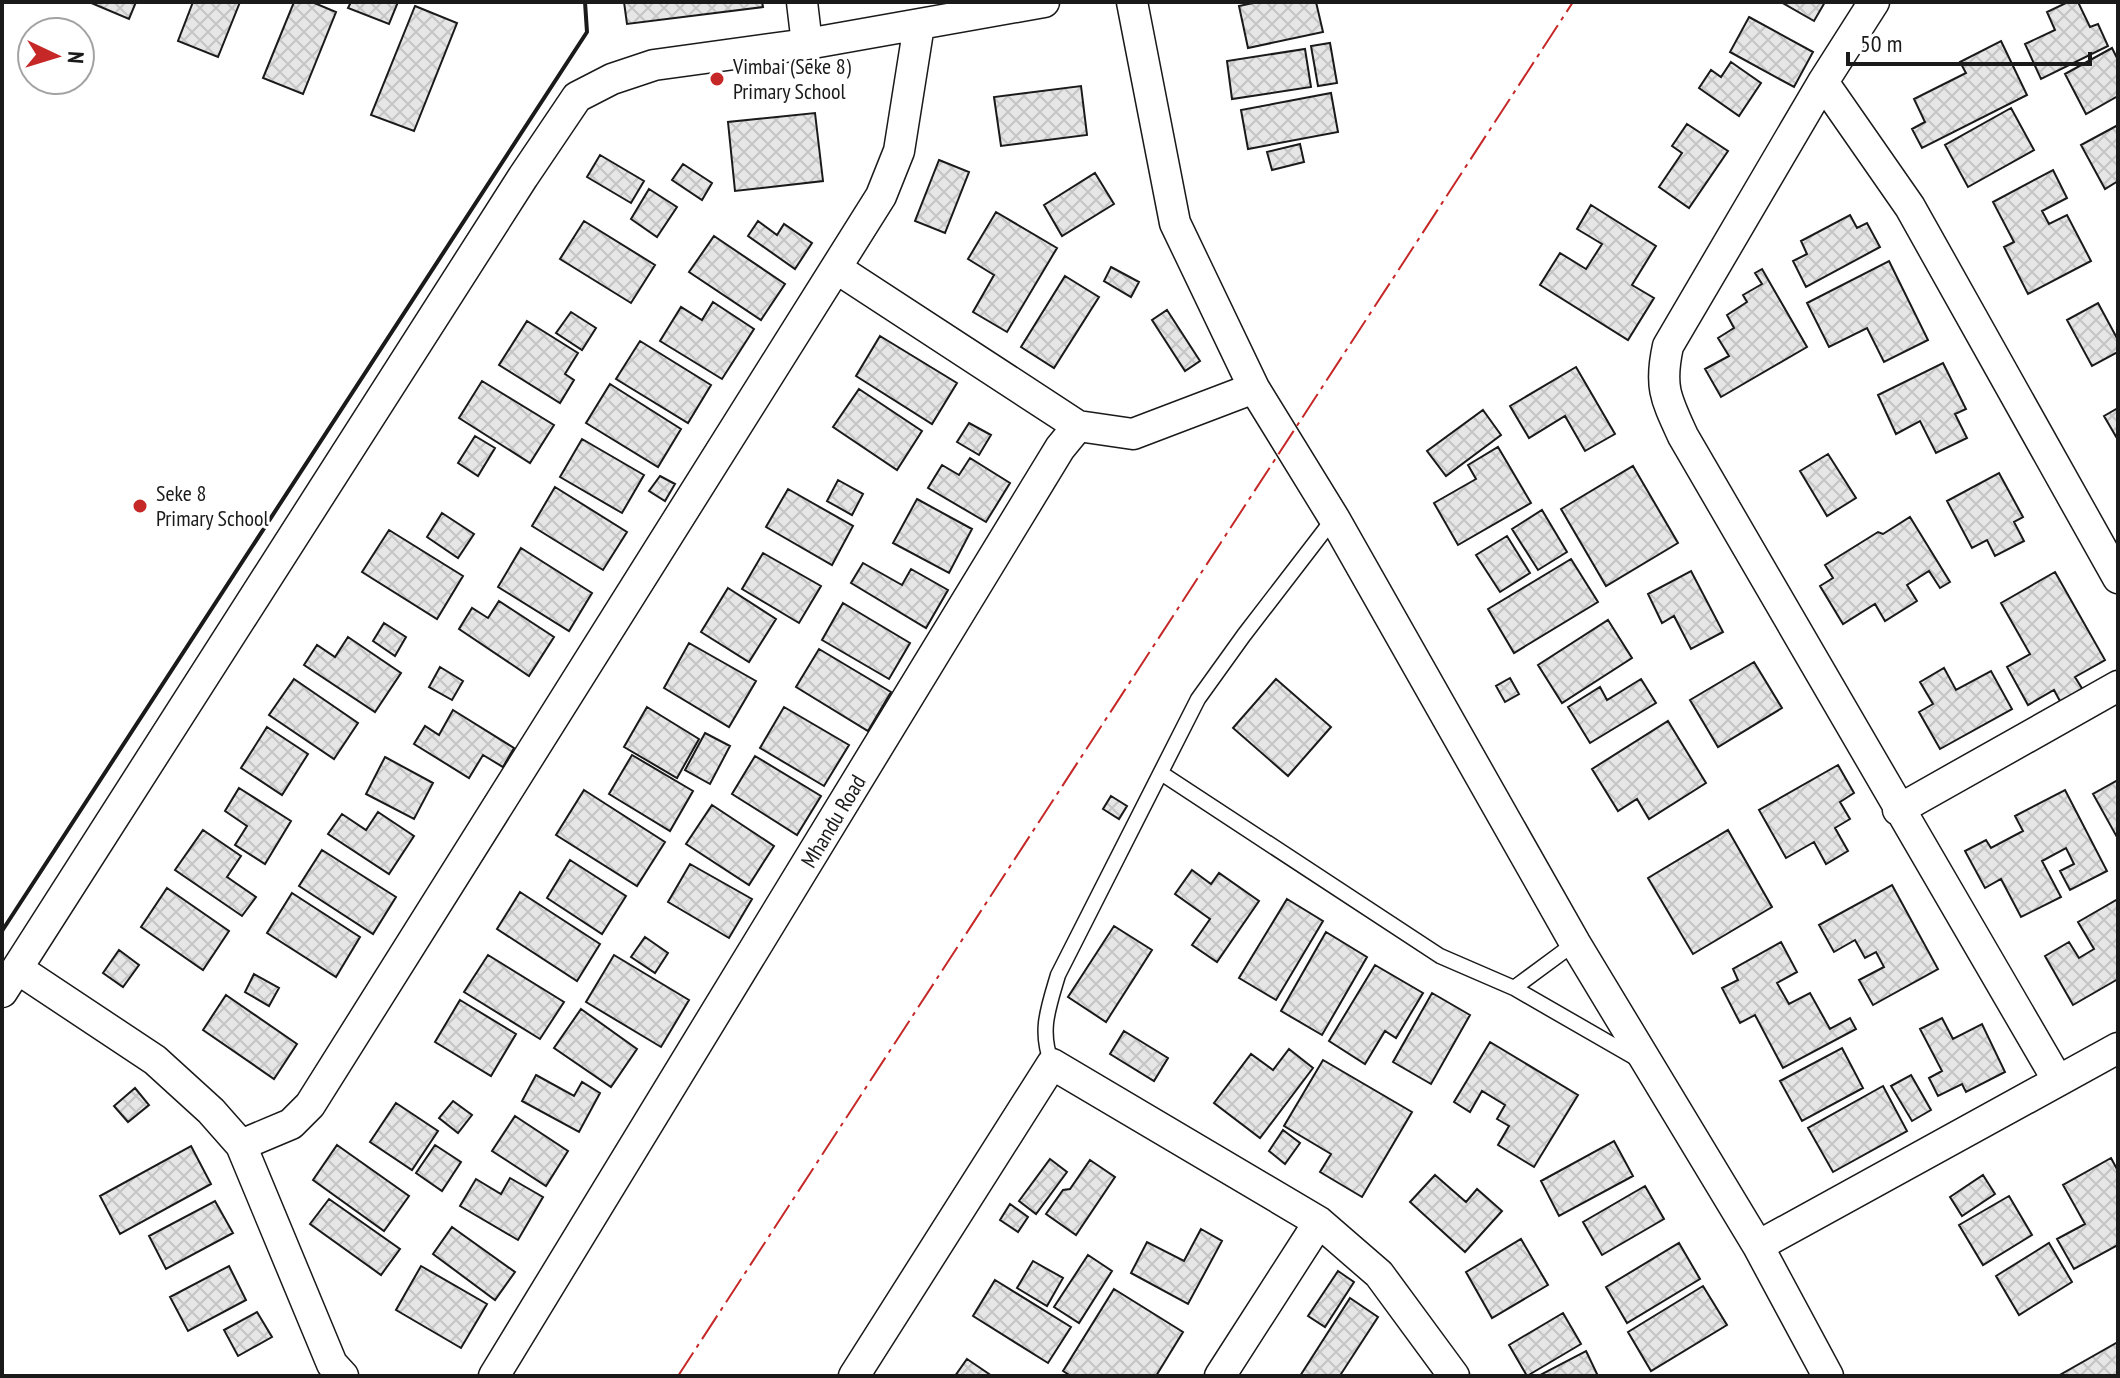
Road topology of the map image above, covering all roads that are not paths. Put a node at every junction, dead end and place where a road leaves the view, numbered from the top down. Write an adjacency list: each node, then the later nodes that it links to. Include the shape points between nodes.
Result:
1 (802, 2): 6 (street)
2 (1044, 2): 5 (street)
3 (1132, 2): 9 (street, via 1175,223)
4 (1874, 2): 7 (street)
5 (919, 25): 6 (street); 8 (street, via 899,151 881,196)
6 (807, 44): 17 (street, via 654,65 577,97)
7 (1823, 82): 12 (street, via 1910,207); 15 (street, via 1668,346 1662,375 1683,436)
8 (836, 268): 10 (street); 23 (street, via 310,1105 291,1124)
9 (1254, 388): 10 (street, via 1133,434); 11 (street)
10 (1078, 426): 27 (street, Mhandu Road)
11 (1334, 518): 14 (lane, via 1198,699); 16 (street)
12 (2118, 578)
13 (2118, 686): 15 (street)
14 (1161, 773): 18 (lane, via 1440,956); 20 (lane, via 1058,975 1047,1014 1045,1045)
15 (1898, 810): 22 (street)
16 (1575, 943): 18 (lane); 21 (street)
17 (10, 980): 23 (street, via 155,1060)
18 (1514, 988): 21 (lane)
19 (2118, 1048): 22 (street)
20 (1052, 1064): 24 (street); 28 (street)
21 (1649, 1066): 25 (street)
22 (2057, 1079): 25 (street)
23 (241, 1145): 26 (street, via 332,1364)
24 (1319, 1222): 29 (street); 30 (street, via 1379,1274)
25 (1758, 1246): 31 (street)
26 (343, 1376)
27 (494, 1376)
28 (854, 1376)
29 (1220, 1376)
30 (1454, 1376)
31 (1828, 1376)

